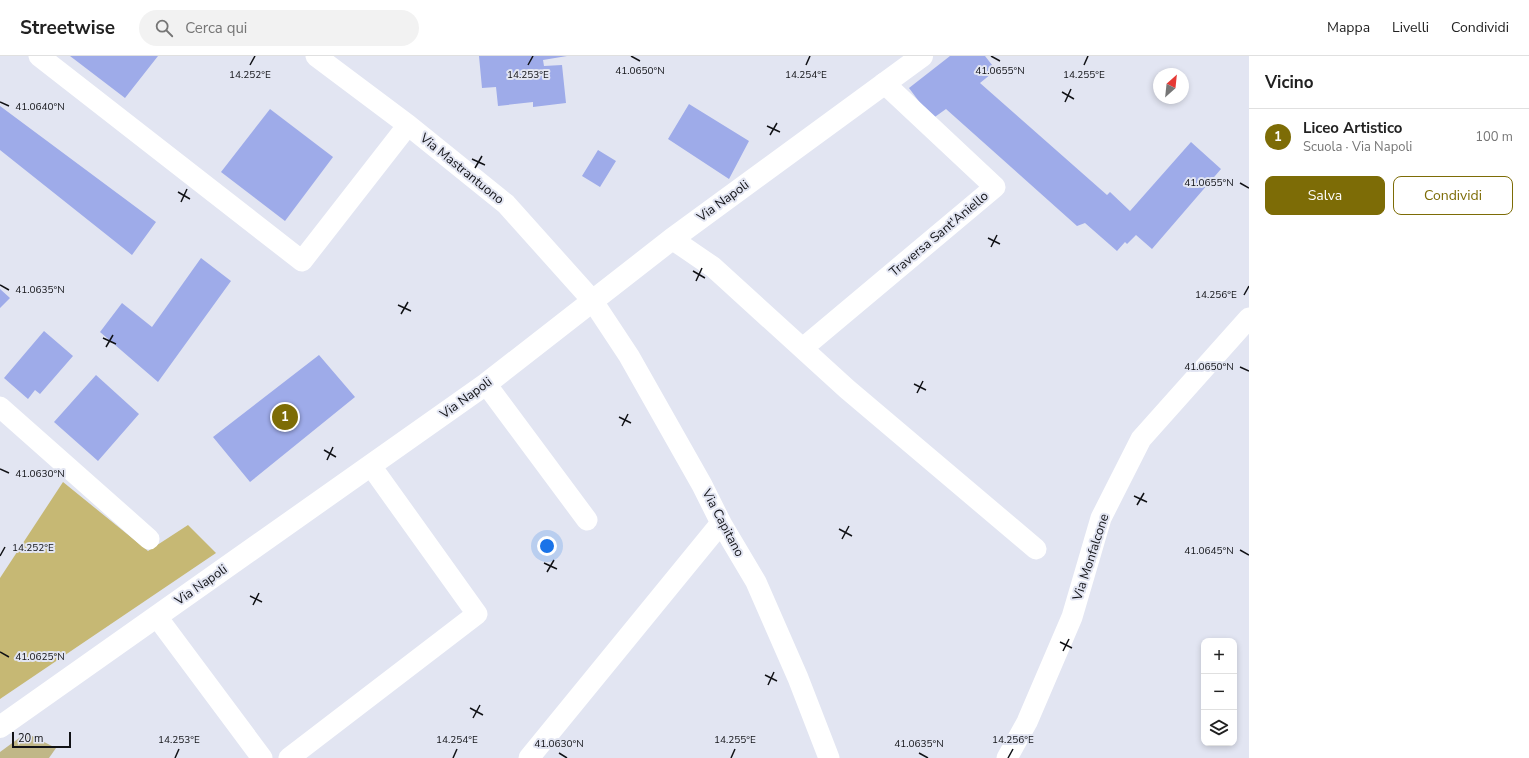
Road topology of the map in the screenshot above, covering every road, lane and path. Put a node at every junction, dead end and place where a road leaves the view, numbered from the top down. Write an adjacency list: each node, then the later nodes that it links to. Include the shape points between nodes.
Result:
1 (39, 56): 5 (street, via 302,261)
2 (316, 56): 5 (street, Via Mastrantuono)
3 (922, 56): 4 (street, Via Napoli)
4 (884, 83): 6 (street, Via Napoli); 9 (street, Traversa Sant'Aniello, via 995,187)
5 (408, 125): 7 (street, Via Mastrantuono, via 506,204)
6 (672, 239): 7 (street, Via Napoli); 9 (street, via 713,267)
7 (592, 300): 10 (street, Via Napoli); 14 (street, Via Capitano, via 629,356)
8 (1249, 318): 23 (street, Via Monfalcone, via 1141,439 1101,518 1072,617 1027,722)
9 (803, 348): 16 (street, via 847,389)
10 (486, 384): 12 (street, Via Napoli); 13 (street)
11 (0, 406): 15 (street)
12 (371, 466): 17 (street, Via Napoli); 20 (street, via 477,614)
13 (586, 520)
14 (721, 523): 21 (street); 22 (street, Via Capitano, via 756,582 798,678)
15 (149, 539)
16 (1036, 549)
17 (157, 617): 18 (street, Via Napoli); 19 (street)
18 (0, 727)
19 (262, 758)
20 (289, 758)
21 (528, 758)
22 (829, 758)
23 (1007, 758)

